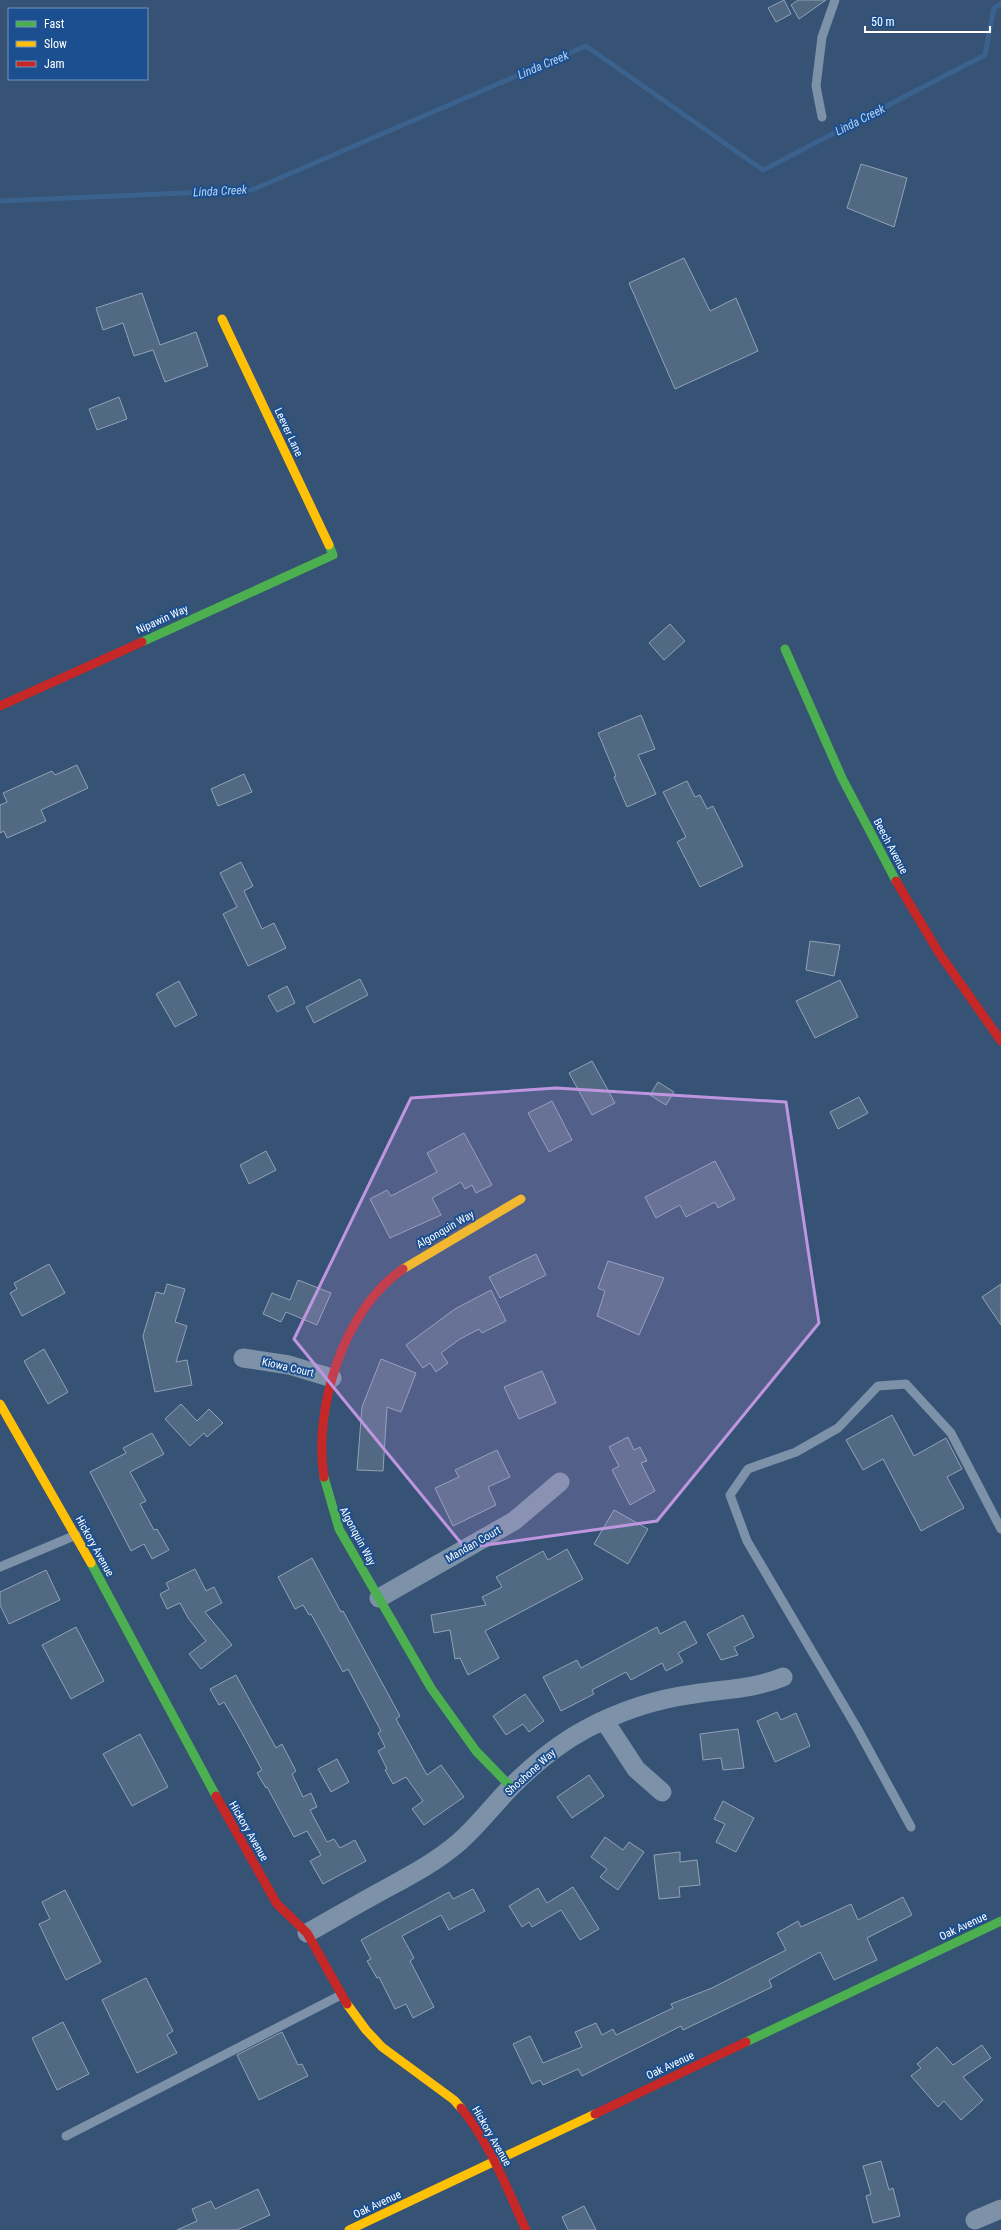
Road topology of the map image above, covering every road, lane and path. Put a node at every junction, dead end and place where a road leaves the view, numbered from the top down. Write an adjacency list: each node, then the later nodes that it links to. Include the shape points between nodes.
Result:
1 (835, 0): 2 (lane, via 822,36 816,86)
2 (822, 117)
3 (222, 319): 4 (street, Leever Lane)
4 (333, 555): 6 (street, Nipawin Way)
5 (785, 649): 7 (street, Beech Avenue, via 852,798 900,888 948,969)
6 (0, 706)
7 (1001, 1041)
8 (521, 1199): 10 (street, Algonquin Way, via 404,1266 383,1284 357,1317)
9 (243, 1358): 10 (street, Kiowa Court, via 289,1365)
10 (332, 1378): 16 (street, Algonquin Way, via 321,1425 322,1478 339,1529)
11 (0, 1404): 14 (street, Hickory Avenue)
12 (560, 1482): 16 (street, Mandan Court, via 514,1521)
13 (1001, 1529): 21 (lane, via 951,1433 906,1384 878,1386 838,1428 796,1452 748,1470 730,1495 747,1540 857,1728)
14 (76, 1535): 15 (lane); 23 (street, Hickory Avenue, via 277,1904)
15 (0, 1567)
16 (379, 1598): 19 (street, Algonquin Way, via 431,1688 456,1725 476,1751)
17 (783, 1677): 18 (street, Shoshone Way, via 741,1690 663,1699)
18 (604, 1720): 19 (street, Shoshone Way, via 556,1748); 20 (street, via 636,1769)
19 (511, 1787): 23 (street, Shoshone Way, via 482,1820 432,1863)
20 (662, 1792)
21 (911, 1827)
22 (1001, 1921): 26 (street, Oak Avenue)
23 (307, 1933): 24 (street, Hickory Avenue)
24 (341, 1995): 25 (lane); 26 (street, Hickory Avenue, via 353,2014 382,2047 454,2100 470,2118)
25 (66, 2136)
26 (494, 2162): 29 (street, Oak Avenue); 30 (street, Hickory Avenue)
27 (1001, 2209): 28 (street)
28 (974, 2220)
29 (349, 2230)
30 (526, 2230)

